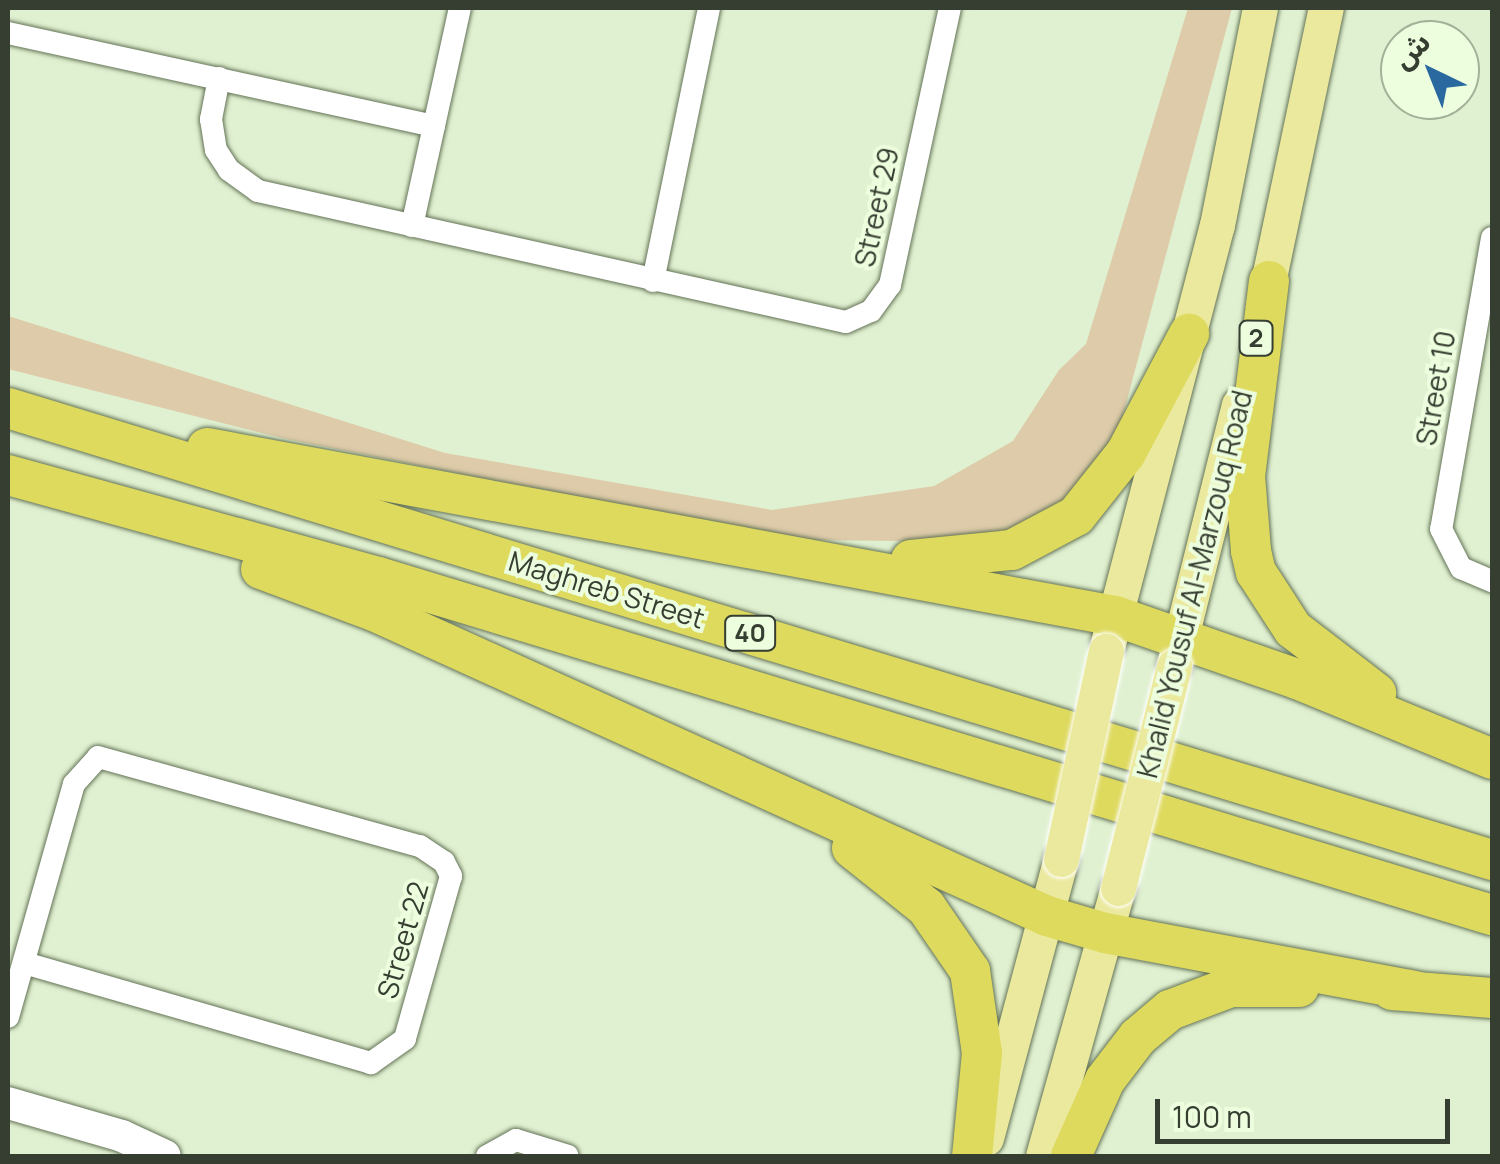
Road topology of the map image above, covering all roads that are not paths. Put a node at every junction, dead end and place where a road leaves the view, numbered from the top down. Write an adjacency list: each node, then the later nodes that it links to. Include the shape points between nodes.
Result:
1 (460, 8): 8 (street)
2 (708, 8): 11 (street)
3 (950, 8): 11 (street, Street 29, via 890,285 872,312 836,321)
4 (1260, 8): 13 (main road)
5 (1326, 8): 12 (main road, Khalid Yousuf Al-Marzouq Road / 2)
6 (8, 33): 7 (street)
7 (219, 78): 8 (street); 9 (street, Street 29, via 213,140 241,181 270,196)
8 (434, 126): 9 (street)
9 (412, 226): 11 (street, Street 29)
10 (1492, 238): 18 (street, Street 10, via 1443,508 1446,548 1461,568)
11 (653, 281)
12 (1270, 281): 20 (main road, Khalid Yousuf Al-Marzouq Road / 2); 21 (highway, via 1245,476 1256,572 1280,612 1318,651)
13 (1189, 334): 17 (highway, via 1106,484 1058,530 1012,550 964,559); 19 (main road)
14 (8, 408): 15 (highway, Maghreb Street / 40)
15 (65, 426): 17 (highway, via 289,460); 23 (highway, Maghreb Street / 40)
16 (14, 477): 22 (highway, via 374,611); 24 (highway, Maghreb Street / 40, via 378,577)
17 (812, 558): 19 (highway)
18 (1492, 581)
19 (1111, 634): 20 (highway); 25 (main road, bridge)
20 (1178, 652): 21 (highway); 26 (main road, Khalid Yousuf Al-Marzouq Road / 2, bridge)
21 (1481, 754)
22 (779, 798): 25 (highway); 35 (highway, via 898,883 958,948 978,998 981,1026)
23 (1492, 860)
24 (1492, 915)
25 (1048, 916): 26 (highway); 36 (main road)
26 (1105, 933): 28 (highway); 37 (main road, Khalid Yousuf Al-Marzouq Road / 2)
27 (24, 963): 27 (street, Street 22, via 74,784 102,756 420,846 444,862 451,876 405,1038 371,1063); 30 (street, Street 22)
28 (1416, 991): 29 (highway); 38 (highway, via 1232,987 1190,999 1154,1022 1121,1056)
29 (1492, 998)
30 (8, 1017)
31 (8, 1103): 32 (street, via 122,1136)
32 (165, 1156)
33 (487, 1156): 34 (street, via 516,1140)
34 (568, 1156)
35 (972, 1156)
36 (981, 1156)
37 (1043, 1156)
38 (1071, 1156)

